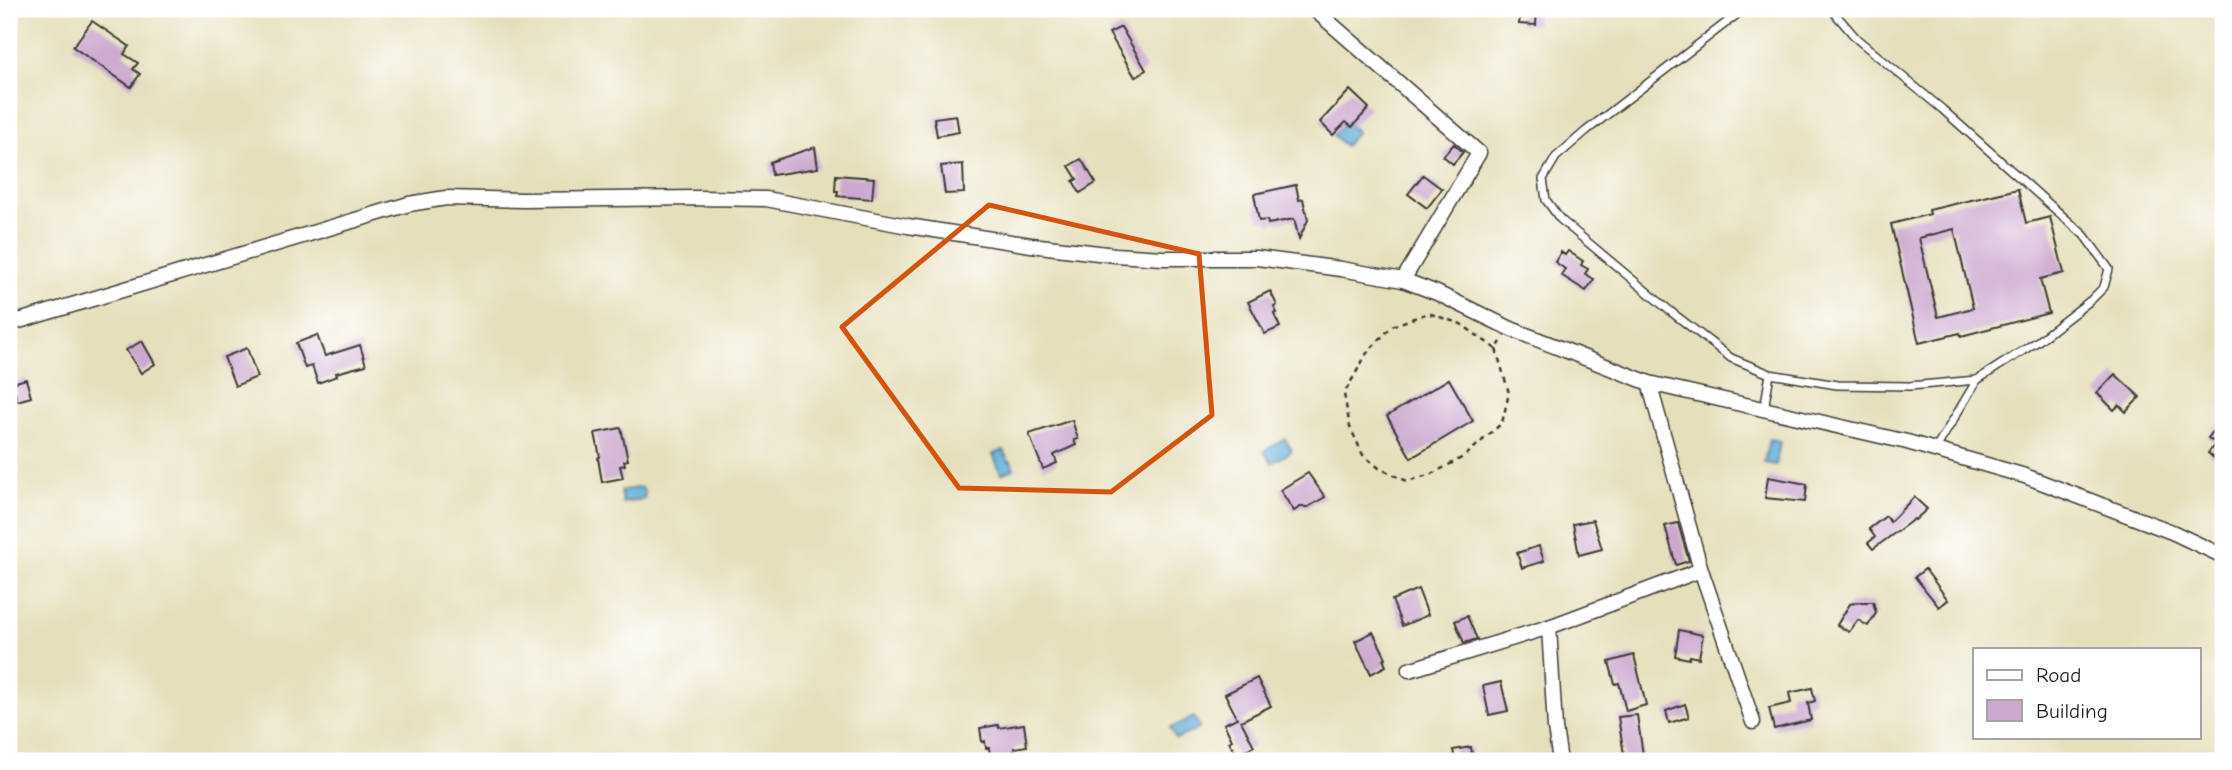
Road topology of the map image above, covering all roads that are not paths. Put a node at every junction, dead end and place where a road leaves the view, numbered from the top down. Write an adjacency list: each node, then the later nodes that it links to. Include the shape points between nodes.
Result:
1 (1314, 9): 4 (street, via 1479,153)
2 (1744, 9): 6 (lane, via 1586,131 1556,157 1543,179 1546,200 1560,219 1731,358)
3 (1831, 9): 7 (lane, via 1857,38 2084,235 2109,269 2104,287 2091,300)
4 (1403, 280): 5 (street, via 1257,258 1127,256 1031,245 765,199 446,198 409,204); 8 (street)
5 (9, 324)
6 (1770, 374): 7 (lane, via 1837,385 1910,386); 9 (lane)
7 (1977, 380): 10 (lane)
8 (1649, 383): 9 (street); 12 (street)
9 (1764, 409): 10 (street)
10 (1935, 450): 11 (street, via 2025,476 2172,531)
11 (2223, 556)
12 (1701, 570): 13 (street); 15 (street)
13 (1549, 627): 14 (street); 16 (street)
14 (1409, 670)
15 (1753, 722)
16 (1560, 761)

